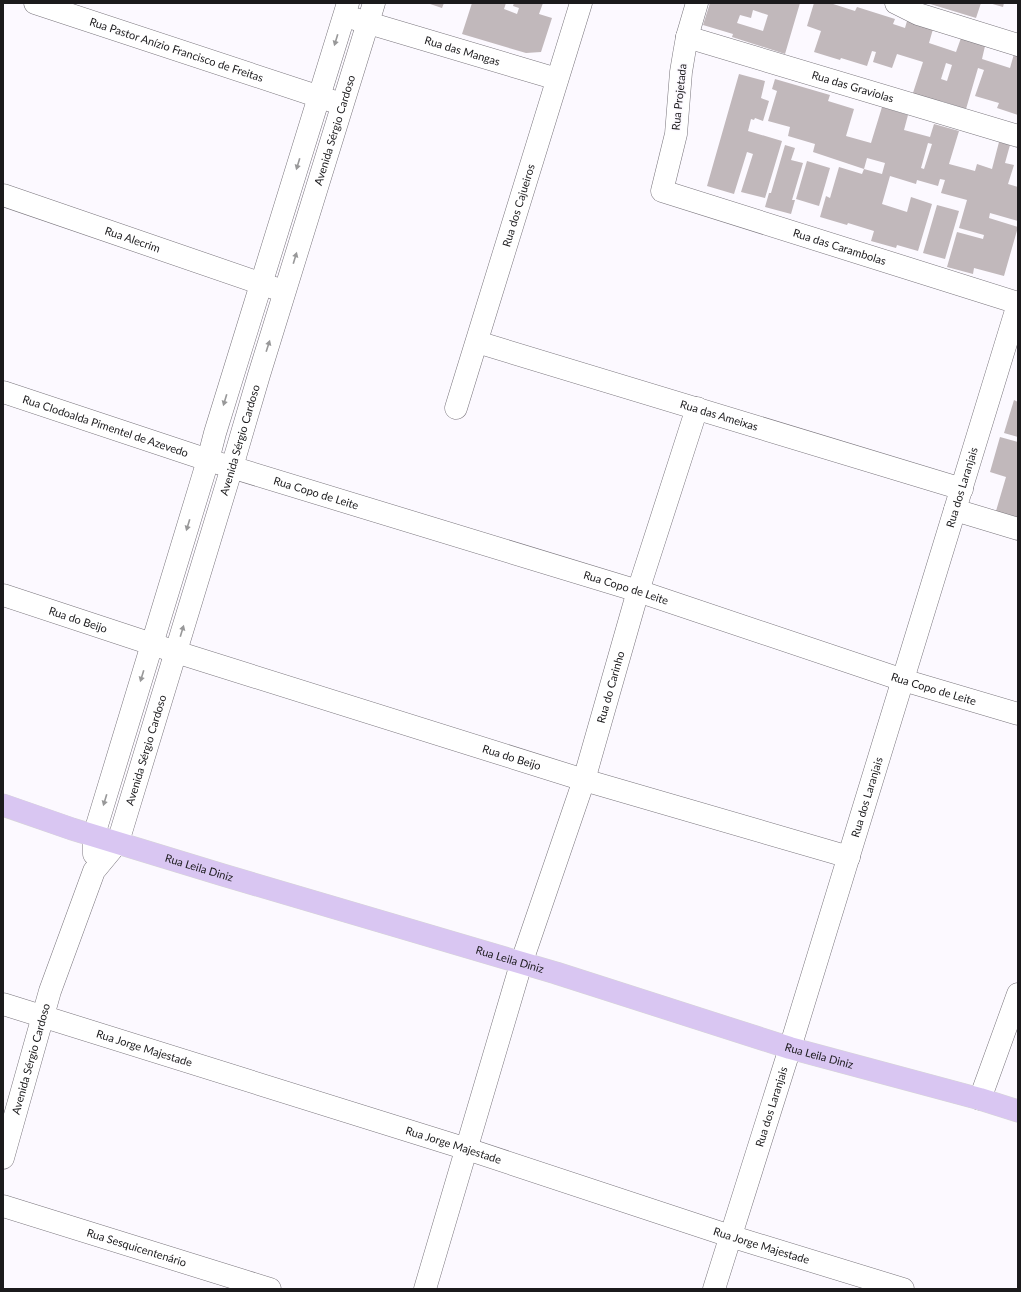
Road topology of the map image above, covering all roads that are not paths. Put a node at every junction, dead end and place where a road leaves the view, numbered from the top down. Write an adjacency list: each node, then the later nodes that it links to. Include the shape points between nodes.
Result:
1 (34, 3): 10 (street, Rua Pastor Anízio Francisco de Freitas)
2 (581, 3): 9 (street, Rua dos Cajueiros)
3 (697, 3): 7 (street, Rua Projetada)
4 (898, 4): 8 (street, via 918,14)
5 (346, 10): 6 (street, Rua das Mangas); 10 (street, Avenida Sérgio Cardoso, one-way to 10)
6 (371, 13): 9 (street, Rua das Mangas); 11 (street, Avenida Sérgio Cardoso)
7 (687, 37): 12 (street, Rua das Graviolas); 13 (street, Rua Projetada, via 681,72 676,134)
8 (1018, 44)
9 (557, 80): 18 (street, Rua dos Cajueiros)
10 (319, 97): 11 (street, Rua Pastor Anízio Francisco de Freitas); 15 (street, Avenida Sérgio Cardoso, one-way to 15)
11 (343, 104): 16 (street, Avenida Sérgio Cardoso, one-way to 11)
12 (1018, 136)
13 (662, 191): 17 (street, Rua das Carambolas)
14 (3, 195): 15 (street, Rua Alecrim)
15 (261, 284): 16 (street, Rua Alecrim); 19 (street, Avenida Sérgio Cardoso)
16 (285, 291): 20 (street, Avenida Sérgio Cardoso, one-way to 16)
17 (1018, 304): 26 (street, Rua dos Laranjais)
18 (477, 342): 22 (street, Rua dos Cajueiros); 23 (street, Rua das Ameixas)
19 (235, 367): 20 (street); 24 (street, Avenida Sérgio Cardoso, one-way to 24)
20 (259, 375): 25 (street, Avenida Sérgio Cardoso)
21 (3, 392): 24 (street, Rua Clodoalda Pimentel de Azevedo)
22 (456, 408)
23 (698, 408): 26 (street, Rua das Ameixas); 29 (street, Rua do Carinho)
24 (208, 460): 25 (street, Rua Clodoalda Pimentel de Azevedo); 31 (street, Avenida Sérgio Cardoso, one-way to 31)
25 (232, 467): 29 (street, Rua Copo de Leite); 32 (street, Avenida Sérgio Cardoso, one-way to 25)
26 (962, 489): 27 (street, Rua dos Laranjais)
27 (955, 510): 28 (street); 33 (street, Rua dos Laranjais)
28 (1018, 529)
29 (638, 591): 33 (street, Rua Copo de Leite); 35 (street, Rua do Carinho)
30 (3, 596): 31 (street, Rua do Beijo)
31 (152, 644): 32 (street, Rua do Beijo); 37 (street, Avenida Sérgio Cardoso, one-way to 37)
32 (176, 652): 35 (street, Rua do Beijo); 38 (street, Avenida Sérgio Cardoso)
33 (903, 680): 34 (street, Rua Copo de Leite); 39 (street, Rua dos Laranjais)
34 (1018, 714)
35 (584, 780): 39 (street, Rua do Beijo); 41 (street, Rua do Carinho)
36 (3, 804): 37 (main road, Rua Leila Diniz)
37 (94, 835): 38 (main road, Rua Leila Diniz); 40 (street, Avenida Sérgio Cardoso)
38 (118, 842): 40 (street, Avenida Sérgio Cardoso); 41 (main road, Rua Leila Diniz)
39 (849, 857): 45 (street, Rua dos Laranjais)
40 (94, 871): 44 (street, Avenida Sérgio Cardoso)
41 (521, 964): 45 (main road, Rua Leila Diniz); 48 (street, Rua do Carinho)
42 (1018, 994): 46 (street)
43 (3, 1004): 44 (street, Rua Jorge Majestade)
44 (43, 1016): 48 (street, Rua Jorge Majestade); 49 (street, Avenida Sérgio Cardoso)
45 (790, 1048): 46 (main road, Rua Leila Diniz); 51 (street, Rua dos Laranjais)
46 (980, 1099): 47 (main road, Rua Leila Diniz)
47 (1018, 1111)
48 (466, 1149): 51 (street, Rua Jorge Majestade); 53 (street, Rua do Carinho)
49 (3, 1158)
50 (3, 1206): 52 (street, Rua Sesquicentenário)
51 (730, 1236): 54 (street, Rua dos Laranjais); 55 (street, Rua Jorge Majestade)
52 (270, 1289)
53 (425, 1289)
54 (714, 1289)
55 (903, 1289)

